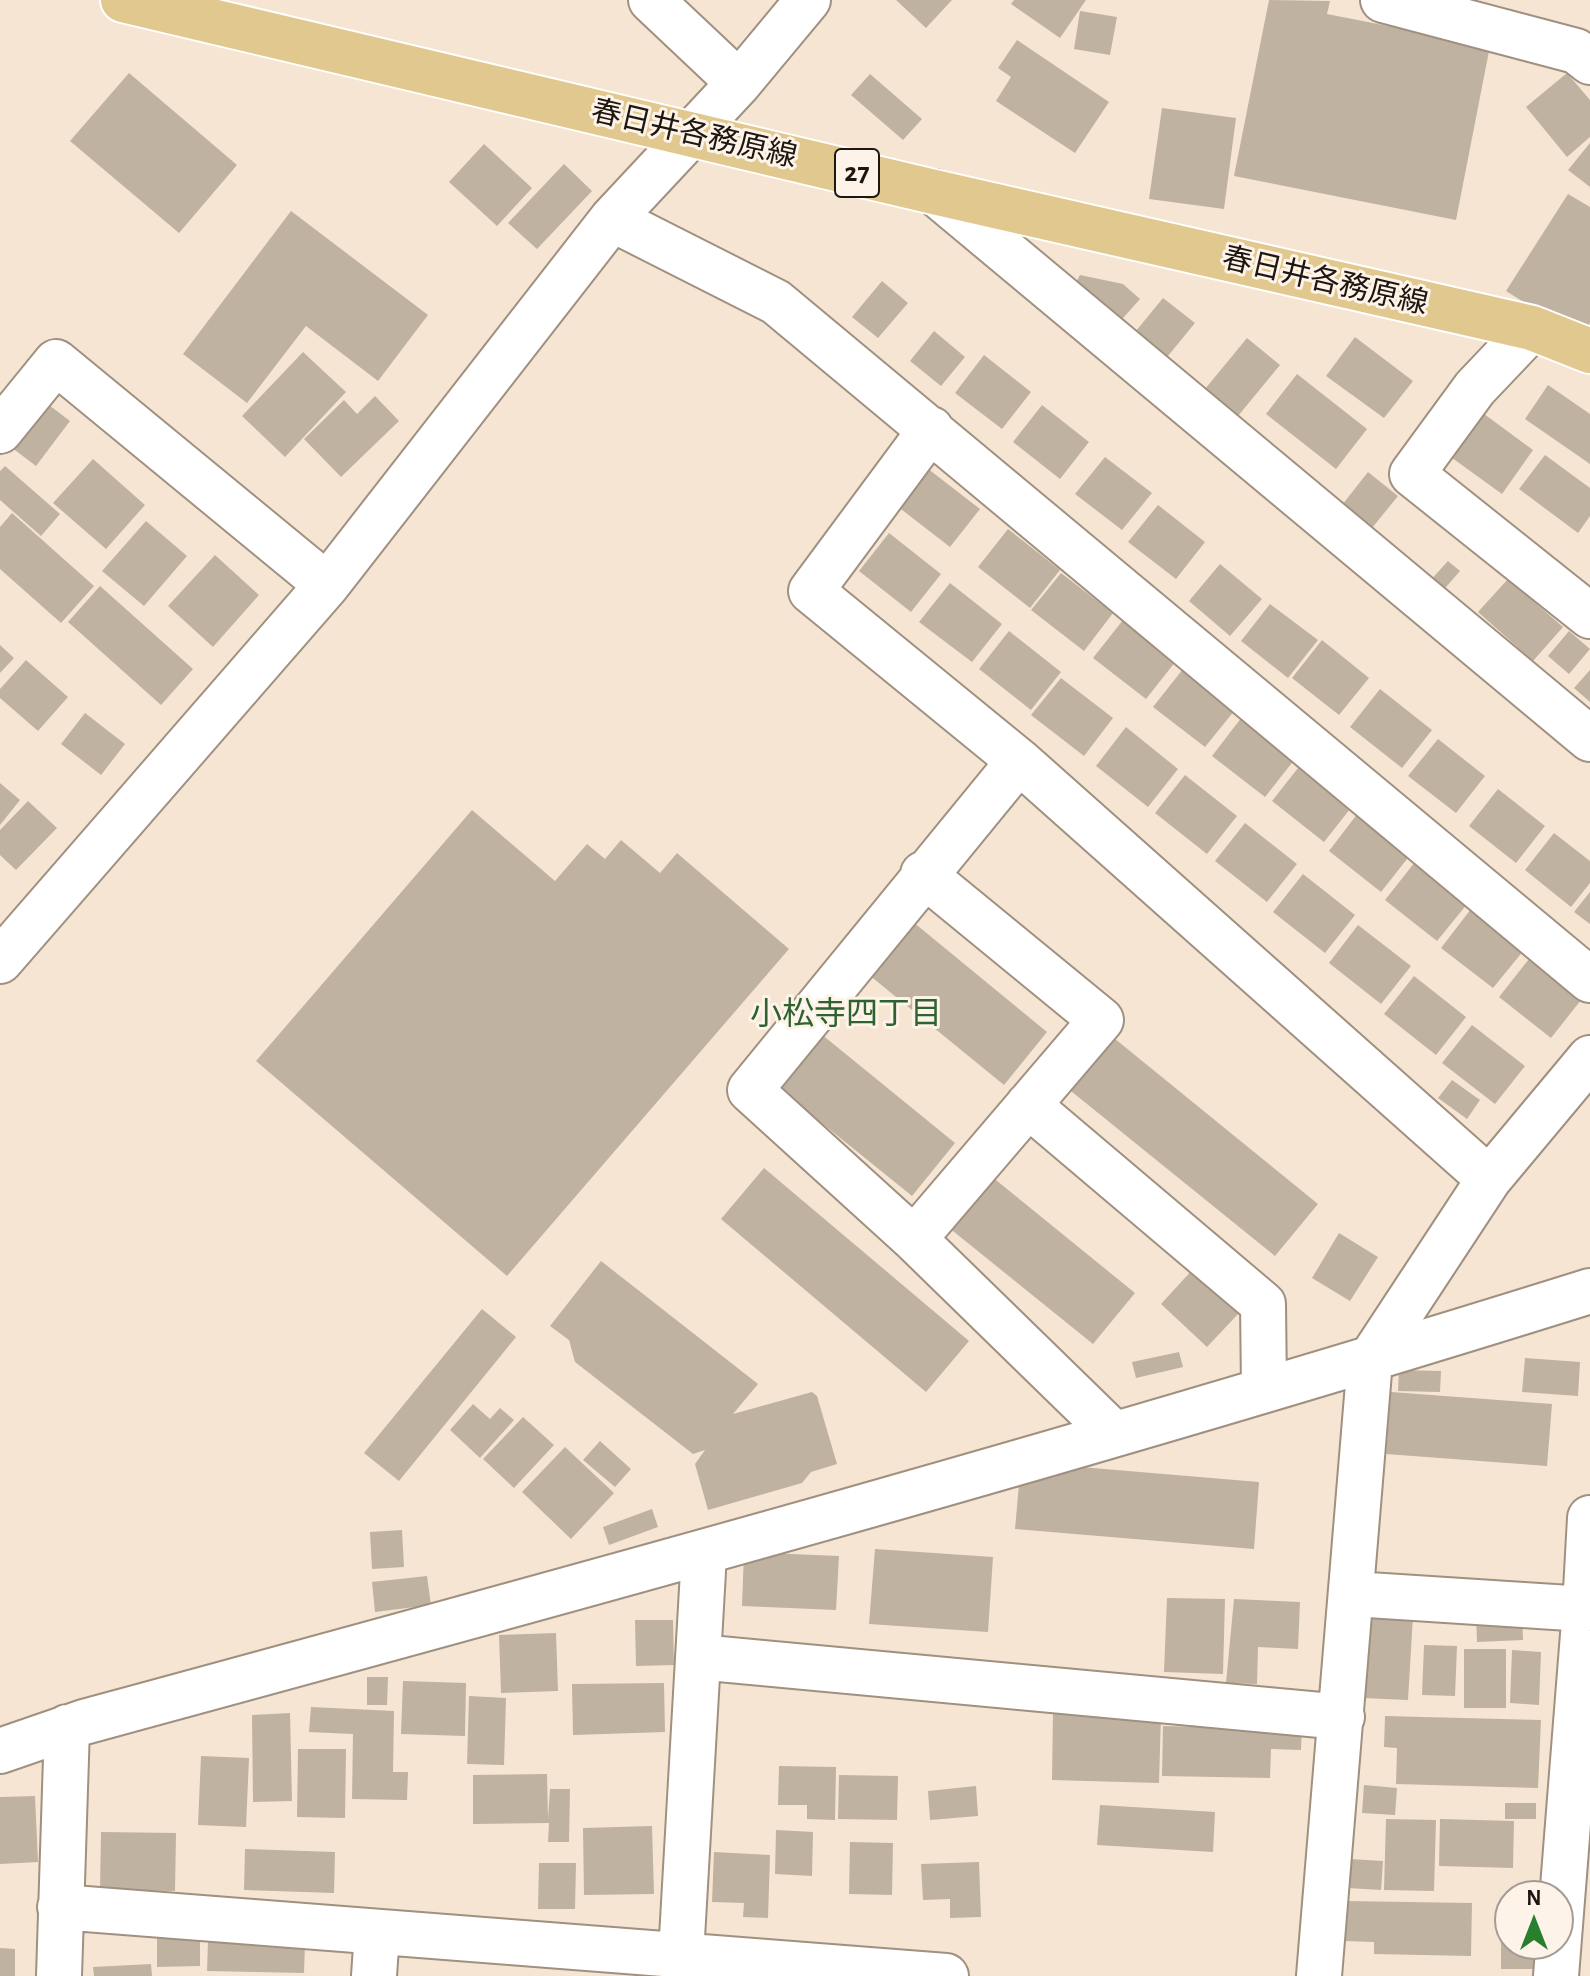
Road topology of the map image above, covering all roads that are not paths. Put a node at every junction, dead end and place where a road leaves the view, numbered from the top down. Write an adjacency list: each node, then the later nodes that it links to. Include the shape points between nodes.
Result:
1 (123, 0): 5 (main road, 春日井各務原線 / 27)
2 (651, 0): 7 (street)
3 (808, 0): 7 (street)
4 (1383, 0): 6 (street)
5 (246, 14): 8 (main road, 春日井各務原線 / 27)
6 (1585, 49)
7 (739, 83): 8 (street)
8 (690, 132): 9 (main road, 春日井各務原線 / 27); 10 (street)
9 (934, 192): 11 (main road, 春日井各務原線 / 27); 17 (street)
10 (612, 219): 13 (street, via 776,302); 15 (street)
11 (1532, 328): 12 (main road, 春日井各務原線 / 27); 16 (street, via 1475,388 1412,474)
12 (1590, 351)
13 (931, 429): 18 (street, via 811,591); 21 (street)
14 (0, 431): 15 (street, via 56,362)
15 (327, 585): 20 (street)
16 (1590, 616)
17 (1590, 739)
18 (1019, 761): 19 (street); 24 (street)
19 (923, 874): 23 (street, via 1101,1020); 25 (street, via 750,1090)
20 (7, 938)
21 (1590, 980)
22 (1590, 1058): 24 (street)
23 (1028, 1105): 25 (street); 28 (street, via 1263,1304)
24 (1489, 1179): 27 (street)
25 (914, 1239): 29 (street)
26 (1590, 1291): 27 (street)
27 (1370, 1360): 28 (street); 32 (street)
28 (1264, 1389): 29 (street)
29 (1113, 1433): 31 (street)
30 (1590, 1518): 33 (street)
31 (704, 1554): 34 (street); 37 (street)
32 (1353, 1594): 33 (street); 36 (street)
33 (1585, 1609): 35 (street)
34 (698, 1657): 36 (street); 41 (street)
35 (1584, 1711): 46 (street)
36 (1342, 1717): 45 (street)
37 (67, 1727): 38 (street); 39 (street)
38 (0, 1751)
39 (60, 1907): 40 (street); 42 (street)
40 (377, 1932): 41 (street); 43 (street)
41 (681, 1955): 44 (street)
42 (59, 1976)
43 (374, 1976)
44 (946, 1976)
45 (1319, 1976)
46 (1556, 1976)

